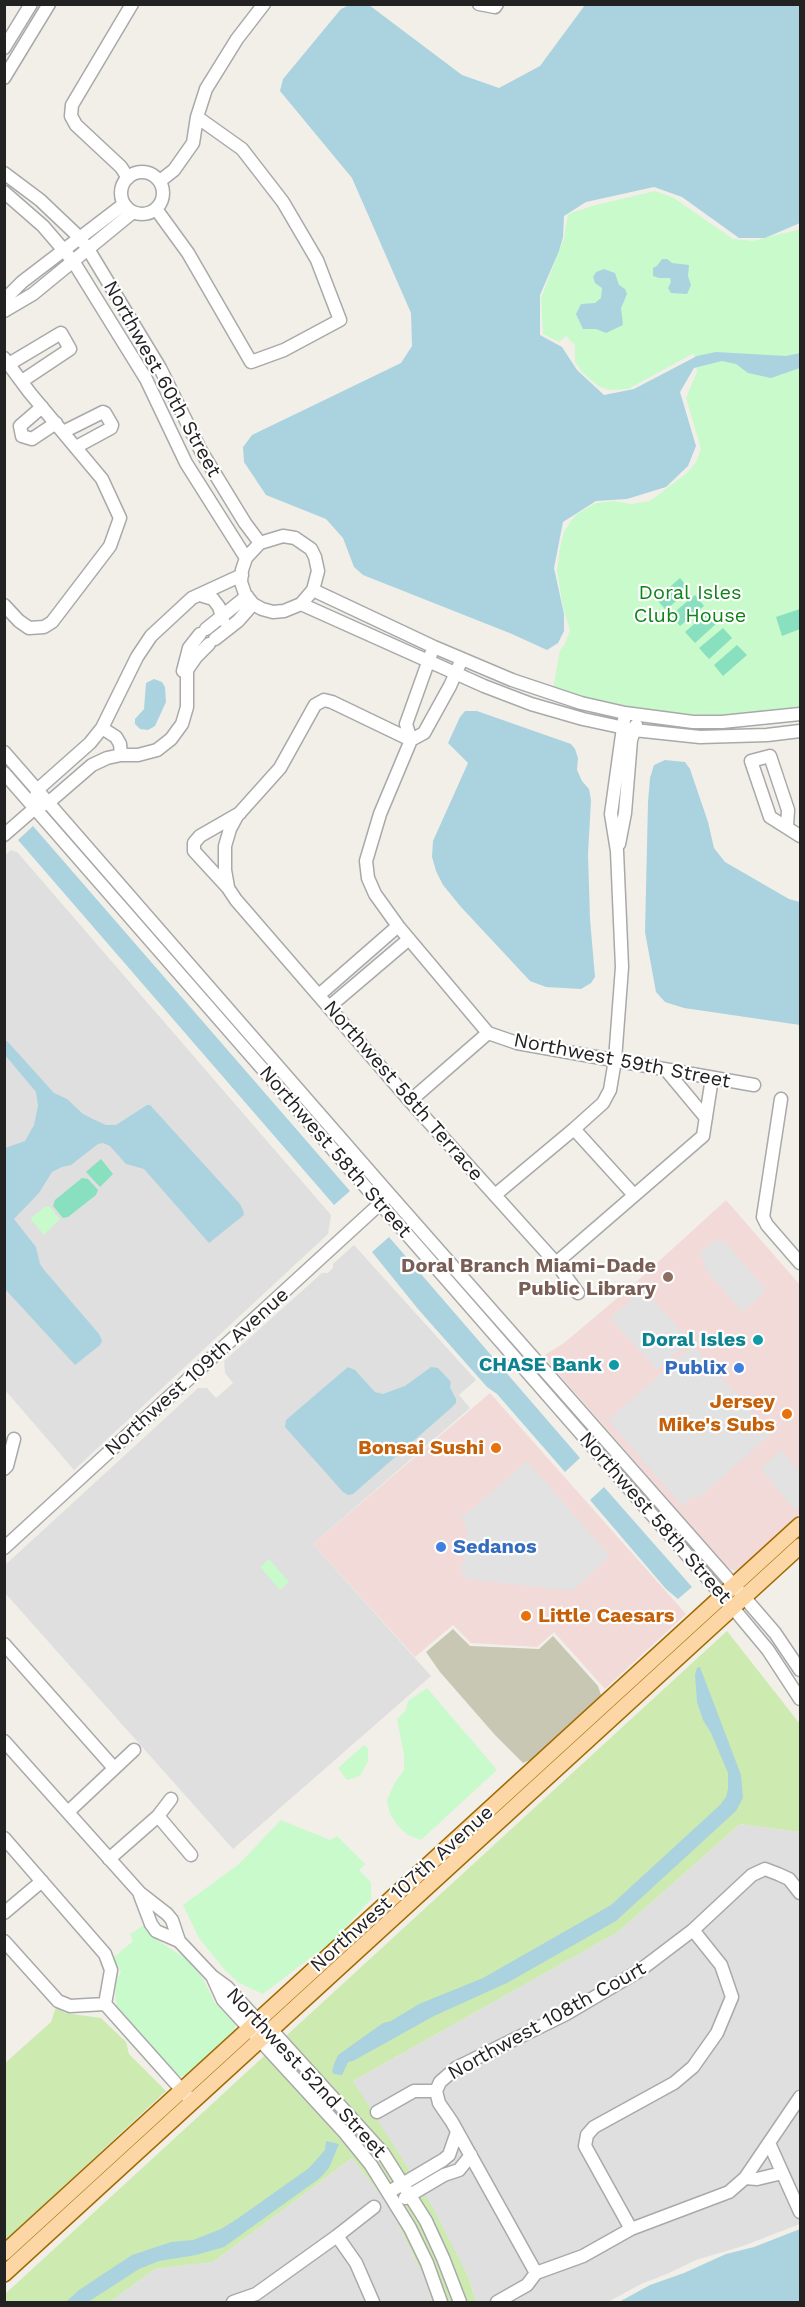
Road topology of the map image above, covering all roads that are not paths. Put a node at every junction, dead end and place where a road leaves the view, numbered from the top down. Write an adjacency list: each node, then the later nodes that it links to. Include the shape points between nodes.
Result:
1 (31, 4): 7 (street)
2 (49, 4): 8 (street)
3 (132, 4): 11 (street, via 72,105 71,116)
4 (264, 4): 9 (street, via 206,89)
5 (479, 4): 6 (street)
6 (496, 6)
7 (4, 48)
8 (4, 78)
9 (197, 117): 12 (street, via 193,143 174,170); 17 (street, via 242,149 274,192 317,260 340,320 284,350 251,362 188,253)
10 (4, 173): 14 (street, Northwest 60th Street)
11 (128, 178): 12 (street, via 141,172); 16 (street, via 121,190)
12 (160, 181): 17 (street, via 163,199)
13 (4, 192): 15 (street, Northwest 60th Street)
14 (30, 192): 15 (street); 18 (street, Northwest 60th Street)
15 (19, 205): 19 (street, Northwest 60th Street)
16 (128, 208): 17 (street, via 145,214); 18 (street); 20 (street)
17 (156, 209)
18 (79, 237): 19 (street); 20 (street, Northwest 60th Street)
19 (64, 248): 21 (street, Northwest 60th Street); 22 (street, via 22,282)
20 (88, 249): 21 (street); 29 (street, Northwest 60th Street, via 160,368 201,451)
21 (73, 261): 23 (street, via 33,294); 30 (street, Northwest 60th Street, via 146,380 186,463)
22 (4, 304)
23 (4, 311)
24 (7, 361): 25 (street); 25 (street, via 61,333 70,349)
25 (22, 381): 26 (street)
26 (42, 407): 27 (street); 27 (street, via 20,426 22,436 32,439)
27 (59, 427): 28 (street); 28 (street, via 105,413 111,428)
28 (76, 447): 36 (street, via 102,479 120,518 110,546 52,622 44,627 29,628)
29 (260, 543): 30 (street); 32 (street, via 283,536 304,543 315,557 318,571)
30 (246, 558): 31 (street)
31 (242, 575): 33 (street); 34 (street, via 241,582)
32 (313, 590): 35 (street); 39 (street)
33 (200, 595): 37 (street, via 213,599); 47 (street, via 151,636)
34 (250, 600): 35 (street, via 273,612); 37 (street); 38 (street)
35 (301, 604): 41 (street)
36 (4, 605)
37 (221, 616): 38 (street); 43 (street, via 189,648 183,669)
38 (229, 629): 43 (street, via 196,657 187,670)
39 (434, 647): 40 (street); 41 (street)
40 (462, 659): 42 (street); 44 (street, via 540,691)
41 (428, 661): 42 (street); 50 (street, via 406,724)
42 (456, 673): 48 (street, via 531,704); 50 (street, via 423,733)
43 (186, 687): 52 (street, via 187,707 182,724 171,739 157,750)
44 (625, 713): 46 (street); 48 (street)
45 (801, 714): 46 (street, via 710,722)
46 (639, 716): 48 (street)
47 (102, 729): 52 (street, via 116,737); 54 (street)
48 (628, 729): 49 (street, via 718,737); 67 (street, via 610,814 617,851 622,967)
49 (801, 731)
50 (411, 740): 57 (street, via 324,700 315,705 280,768); 62 (street, Northwest 59th Street, via 380,814 366,861 375,894)
51 (4, 752): 54 (street, Northwest 58th Street)
52 (121, 755): 55 (street, via 92,765)
53 (4, 773): 56 (street, Northwest 58th Street)
54 (37, 790): 55 (street, Northwest 58th Street); 56 (street)
55 (48, 803): 56 (street); 75 (street, Northwest 58th Street)
56 (35, 808): 59 (street); 78 (street, Northwest 58th Street)
57 (240, 813): 61 (street, via 225,846); 61 (street, Northwest 58th Terrace, via 194,843 194,851)
58 (787, 827): 58 (street, via 788,810 770,756 751,761 768,814); 60 (street)
59 (4, 835)
60 (801, 836)
61 (228, 888): 64 (street, Northwest 58th Terrace)
62 (398, 926): 63 (street, Northwest 59th Street); 64 (street)
63 (409, 939): 65 (street); 66 (street, Northwest 59th Street)
64 (319, 995): 65 (street, Northwest 58th Terrace)
65 (329, 1007): 72 (street, Northwest 58th Terrace)
66 (488, 1033): 67 (street, Northwest 59th Street, via 517,1043); 72 (street)
67 (615, 1060): 68 (street, Northwest 59th Street); 74 (street, via 603,1103)
68 (666, 1070): 69 (street, Northwest 59th Street); 73 (street)
69 (712, 1078): 70 (street, Northwest 59th Street); 73 (street)
70 (754, 1085)
71 (781, 1099): 80 (street, via 764,1217)
72 (410, 1101): 77 (street, Northwest 58th Terrace)
73 (706, 1118): 76 (street, via 703,1136)
74 (574, 1129): 76 (street); 77 (street)
75 (390, 1195): 78 (street, Northwest 109th Avenue); 87 (street, Northwest 58th Street)
76 (634, 1195): 79 (street)
77 (495, 1196): 79 (street, Northwest 58th Terrace)
78 (380, 1204): 86 (street, Northwest 109th Avenue); 87 (street, Northwest 58th Street)
79 (556, 1263): 81 (street, Northwest 58th Terrace)
80 (801, 1263)
81 (578, 1293)
82 (14, 1438): 83 (street, via 8,1466)
83 (4, 1468)
84 (801, 1525): 87 (main road, Northwest 107th Avenue)
85 (801, 1546): 87 (main road, Northwest 107th Avenue)
86 (4, 1548)
87 (734, 1596): 89 (street, Northwest 58th Street, via 775,1633); 90 (street, Northwest 58th Street); 110 (main road, Northwest 107th Avenue)
88 (4, 1644): 93 (street)
89 (801, 1670)
90 (801, 1699)
91 (4, 1742): 95 (street, Northwest 52nd Street)
92 (134, 1750): 93 (street)
93 (114, 1768): 95 (street)
94 (171, 1799): 96 (street)
95 (68, 1812): 99 (street, Northwest 52nd Street)
96 (158, 1816): 98 (street); 99 (street)
97 (4, 1838): 100 (street)
98 (191, 1855)
99 (109, 1859): 101 (street, Northwest 52nd Street)
100 (42, 1881): 104 (street); 109 (street, via 105,1954 111,1970)
101 (140, 1893): 103 (street, Northwest 52nd Street); 105 (street, Northwest 52nd Street)
102 (801, 1893): 106 (street, Northwest 108th Court, via 789,1879 765,1869 752,1875)
103 (161, 1909): 105 (street); 108 (street, Northwest 52nd Street, via 172,1920)
104 (4, 1913)
105 (149, 1919): 108 (street, Northwest 52nd Street, via 156,1931)
106 (693, 1930): 111 (street, Northwest 108th Court, via 639,1971 566,2014 456,2068); 129 (street, via 721,1965 732,1996 717,2033 693,2067 674,2083 594,2127 587,2135 585,2146)
107 (4, 1941): 109 (street, via 58,2001 70,2006)
108 (179, 1941): 110 (street, Northwest 52nd Street, via 212,1976 224,2000)
109 (105, 2004): 112 (street)
110 (259, 2030): 112 (main road, Northwest 107th Avenue); 123 (street, Northwest 52nd Street, via 369,2136); 124 (street, Northwest 52nd Street)
111 (438, 2086): 114 (street, via 414,2091); 115 (street, via 439,2103)
112 (187, 2097): 131 (main road, Northwest 107th Avenue); 133 (main road, Northwest 107th Avenue)
113 (801, 2097): 116 (street)
114 (377, 2112)
115 (457, 2132): 117 (street); 118 (street)
116 (769, 2143): 120 (street); 122 (street)
117 (471, 2155): 118 (street); 119 (street); 121 (street)
118 (446, 2158): 119 (street); 123 (street)
119 (455, 2171): 121 (street); 125 (street)
120 (782, 2173): 122 (street); 128 (street)
121 (483, 2178): 132 (street)
122 (745, 2178): 129 (street, via 729,2192)
123 (404, 2183): 124 (street); 125 (street, Northwest 52nd Street)
124 (389, 2192): 126 (street, Northwest 52nd Street)
125 (411, 2195): 126 (street); 134 (street, Northwest 52nd Street, via 435,2239)
126 (396, 2204): 137 (street, Northwest 52nd Street, via 420,2247)
127 (374, 2206): 130 (street)
128 (801, 2212)
129 (631, 2229): 132 (street, via 584,2256)
130 (337, 2236): 135 (street, via 256,2294); 136 (street, via 356,2263)
131 (4, 2253)
132 (536, 2273): 138 (street, via 527,2284)
133 (4, 2274)
134 (459, 2300): 137 (street)
135 (233, 2302)
136 (373, 2302)
137 (441, 2302)
138 (497, 2302)

